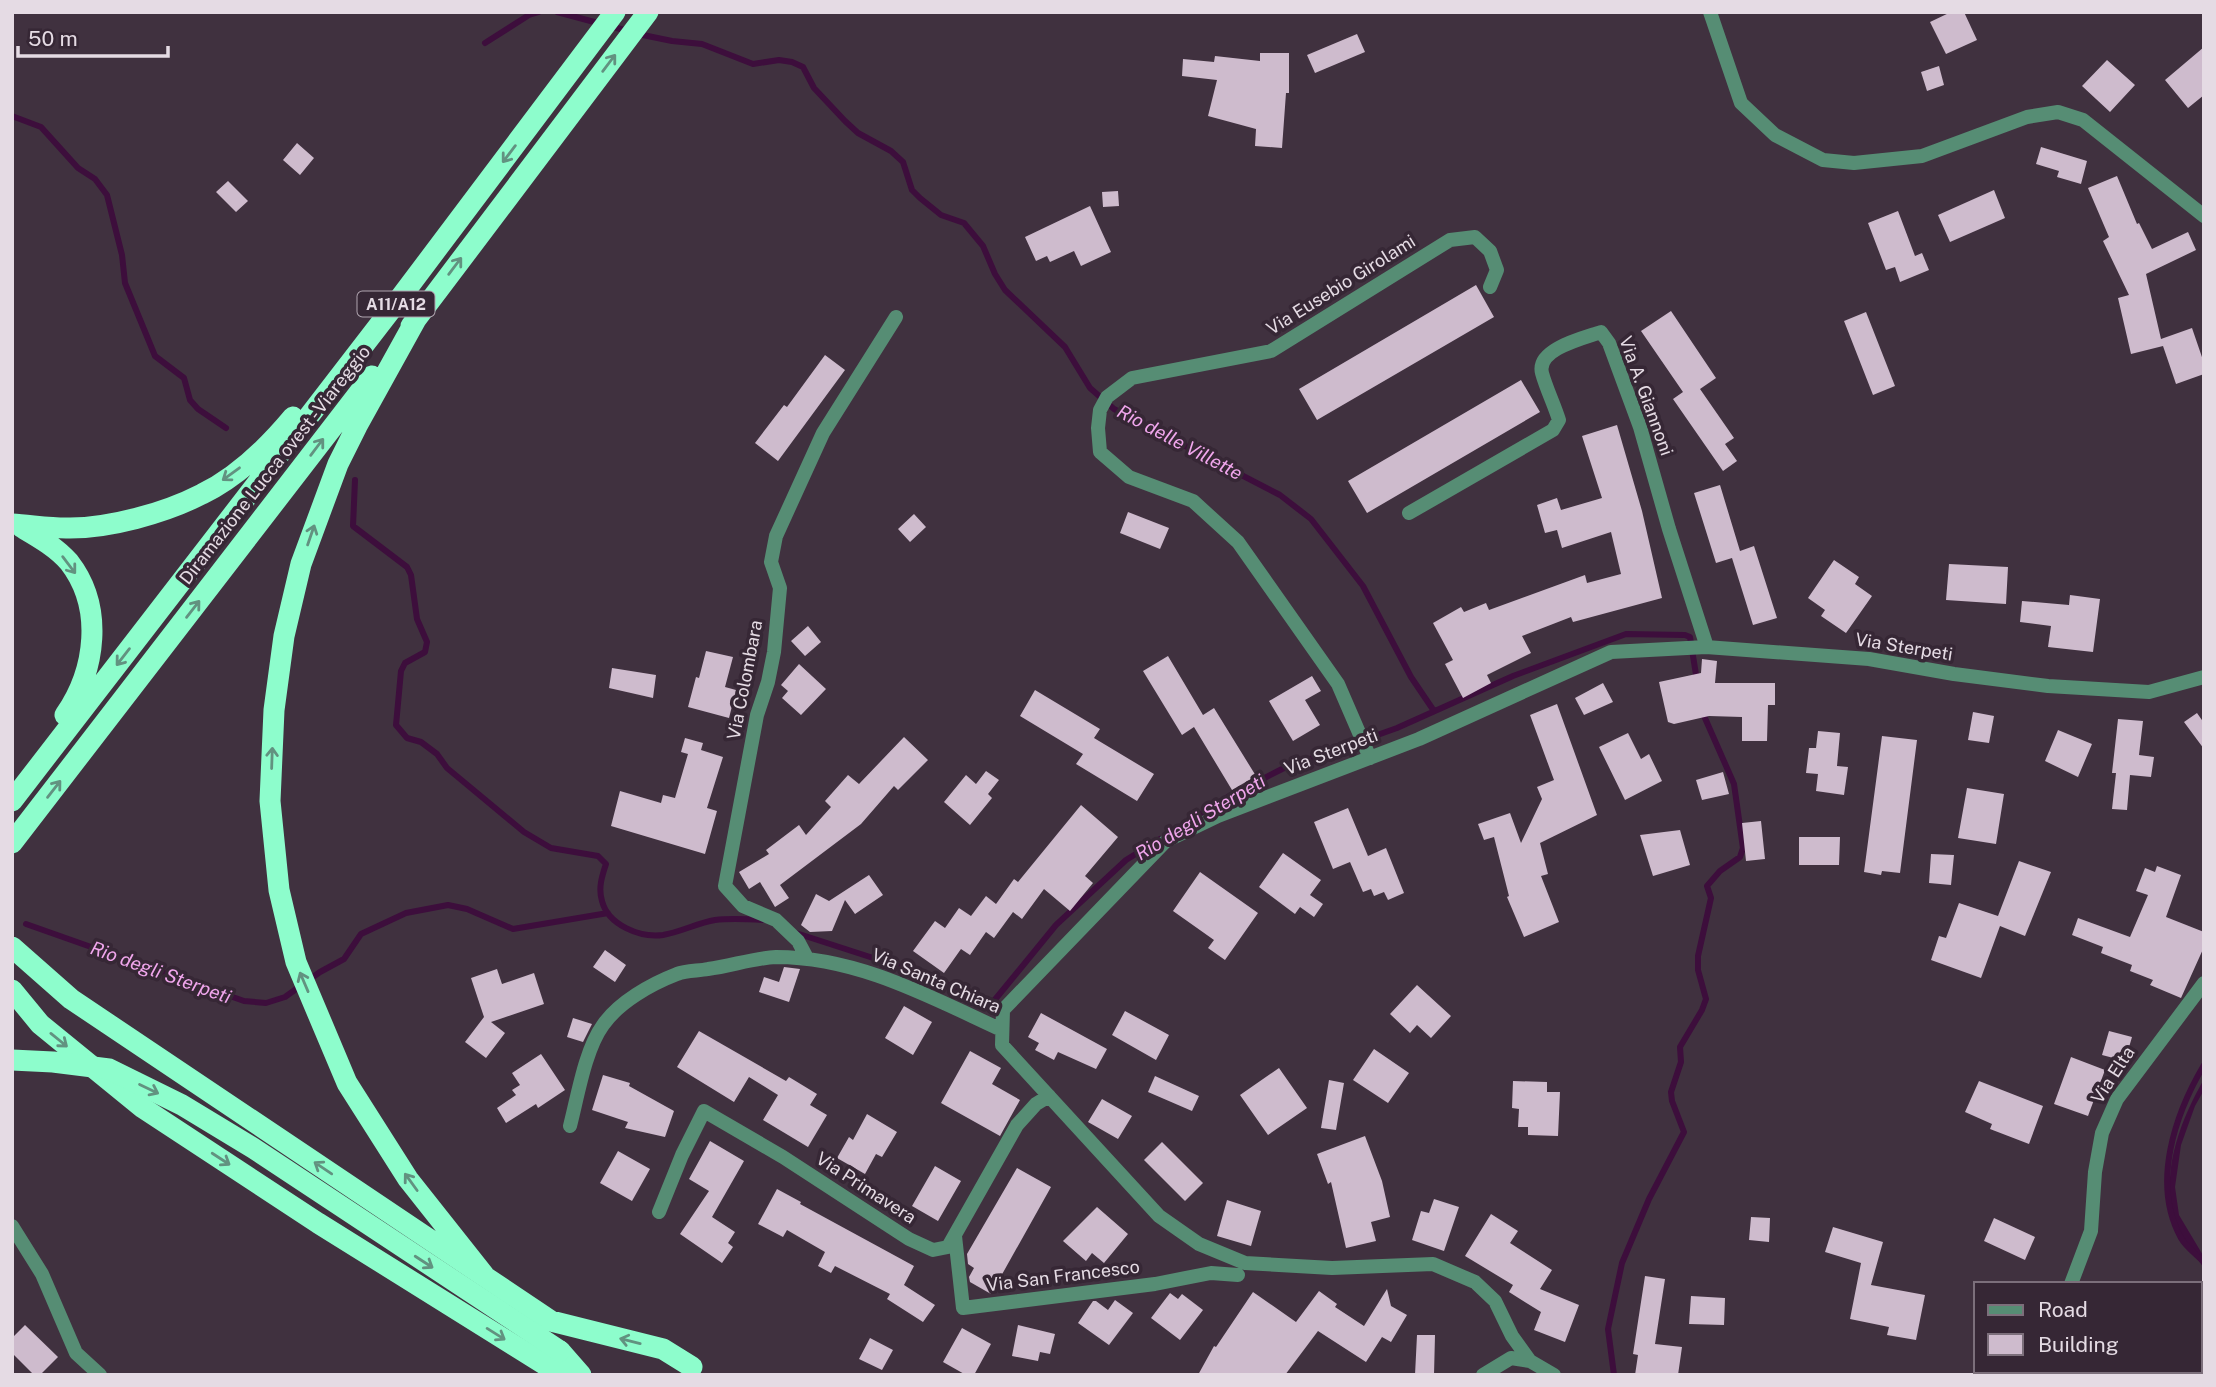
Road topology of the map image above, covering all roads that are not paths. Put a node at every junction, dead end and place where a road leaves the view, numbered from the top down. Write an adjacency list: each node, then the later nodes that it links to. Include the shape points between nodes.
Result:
1 (615, 12): 6 (highway, Diramazione Lucca ovest - Viareggio / A11/A12, one-way to 6)
2 (648, 12): 7 (highway, Diramazione Lucca ovest - Viareggio / A11/A12, one-way to 2)
3 (1710, 12): 4 (street, via 1741,103 1775,135 1823,160 1854,163 1922,156 2027,117 2058,112 2083,120)
4 (2204, 216)
5 (1490, 287): 13 (street, Via Eusebio Girolami, via 1497,270 1489,251 1475,237 1450,240 1271,351 1132,378 1104,404 1098,428 1100,453 1129,477 1193,501 1238,542 1338,684)
6 (397, 302): 10 (highway, one-way to 10, via 254,457 202,494 92,527); 14 (highway, Diramazione Lucca ovest - Viareggio / A11/A12, one-way to 14)
7 (419, 314): 15 (highway, Diramazione Lucca ovest - Viareggio / A11/A12, one-way to 7); 27 (highway, one-way to 7, via 408,1179 347,1083 296,961 279,890 270,801 274,710 284,636 301,564 356,426)
8 (896, 317): 17 (street, Via Colombara, via 823,433 776,536 771,562 779,588 774,652 757,715 725,886 743,906 781,926 798,941)
9 (1409, 513): 11 (street, Via A. Giannoni, via 1553,430 1559,420 1541,370 1543,359 1601,332 1640,427)
10 (14, 524): 14 (highway, one-way to 14, via 50,544 68,562 85,593 93,636 78,694)
11 (1707, 647): 12 (street, Via Sterpeti, via 1869,659 2060,687 2149,692); 13 (street, Via Sterpeti, via 1611,652 1510,700)
12 (2204, 677)
13 (1368, 754): 20 (street, Via Sterpeti, via 1166,841 1003,1010)
14 (12, 799)
15 (12, 843)
16 (12, 947): 27 (highway, one-way to 16, via 71,999)
17 (807, 958): 20 (street, Via Santa Chiara, via 850,966 902,984); 23 (street, Via Santa Chiara, via 773,957 679,973 649,987 603,1025 592,1046)
18 (2204, 984): 29 (street, Via Elta, via 2117,1099 2102,1133 2091,1231)
19 (12, 990): 33 (highway, one-way to 33, via 40,1024 143,1108)
20 (1002, 1030): 22 (street, via 1002,1045)
21 (12, 1060): 34 (highway, one-way to 34, bridge, via 109,1069 182,1105 560,1351)
22 (1049, 1096): 26 (street, via 1017,1125); 30 (street, via 1159,1216 1199,1244 1245,1263 1332,1268 1433,1264 1475,1282 1495,1301)
23 (570, 1126)
24 (659, 1212): 26 (street, Via Primavera, via 704,1111 909,1239 933,1250 948,1247)
25 (12, 1226): 32 (street, via 42,1274 76,1353)
26 (955, 1236): 28 (street, Via San Francesco, via 963,1308 1211,1273)
27 (484, 1275): 31 (highway, one-way to 27, via 663,1349 551,1321)
28 (1238, 1275)
29 (2072, 1282)
30 (1530, 1361): 35 (street, via 1511,1358); 36 (street)
31 (692, 1367)
32 (100, 1375)
33 (565, 1375)
34 (581, 1375)
35 (1483, 1375)
36 (1554, 1375)

